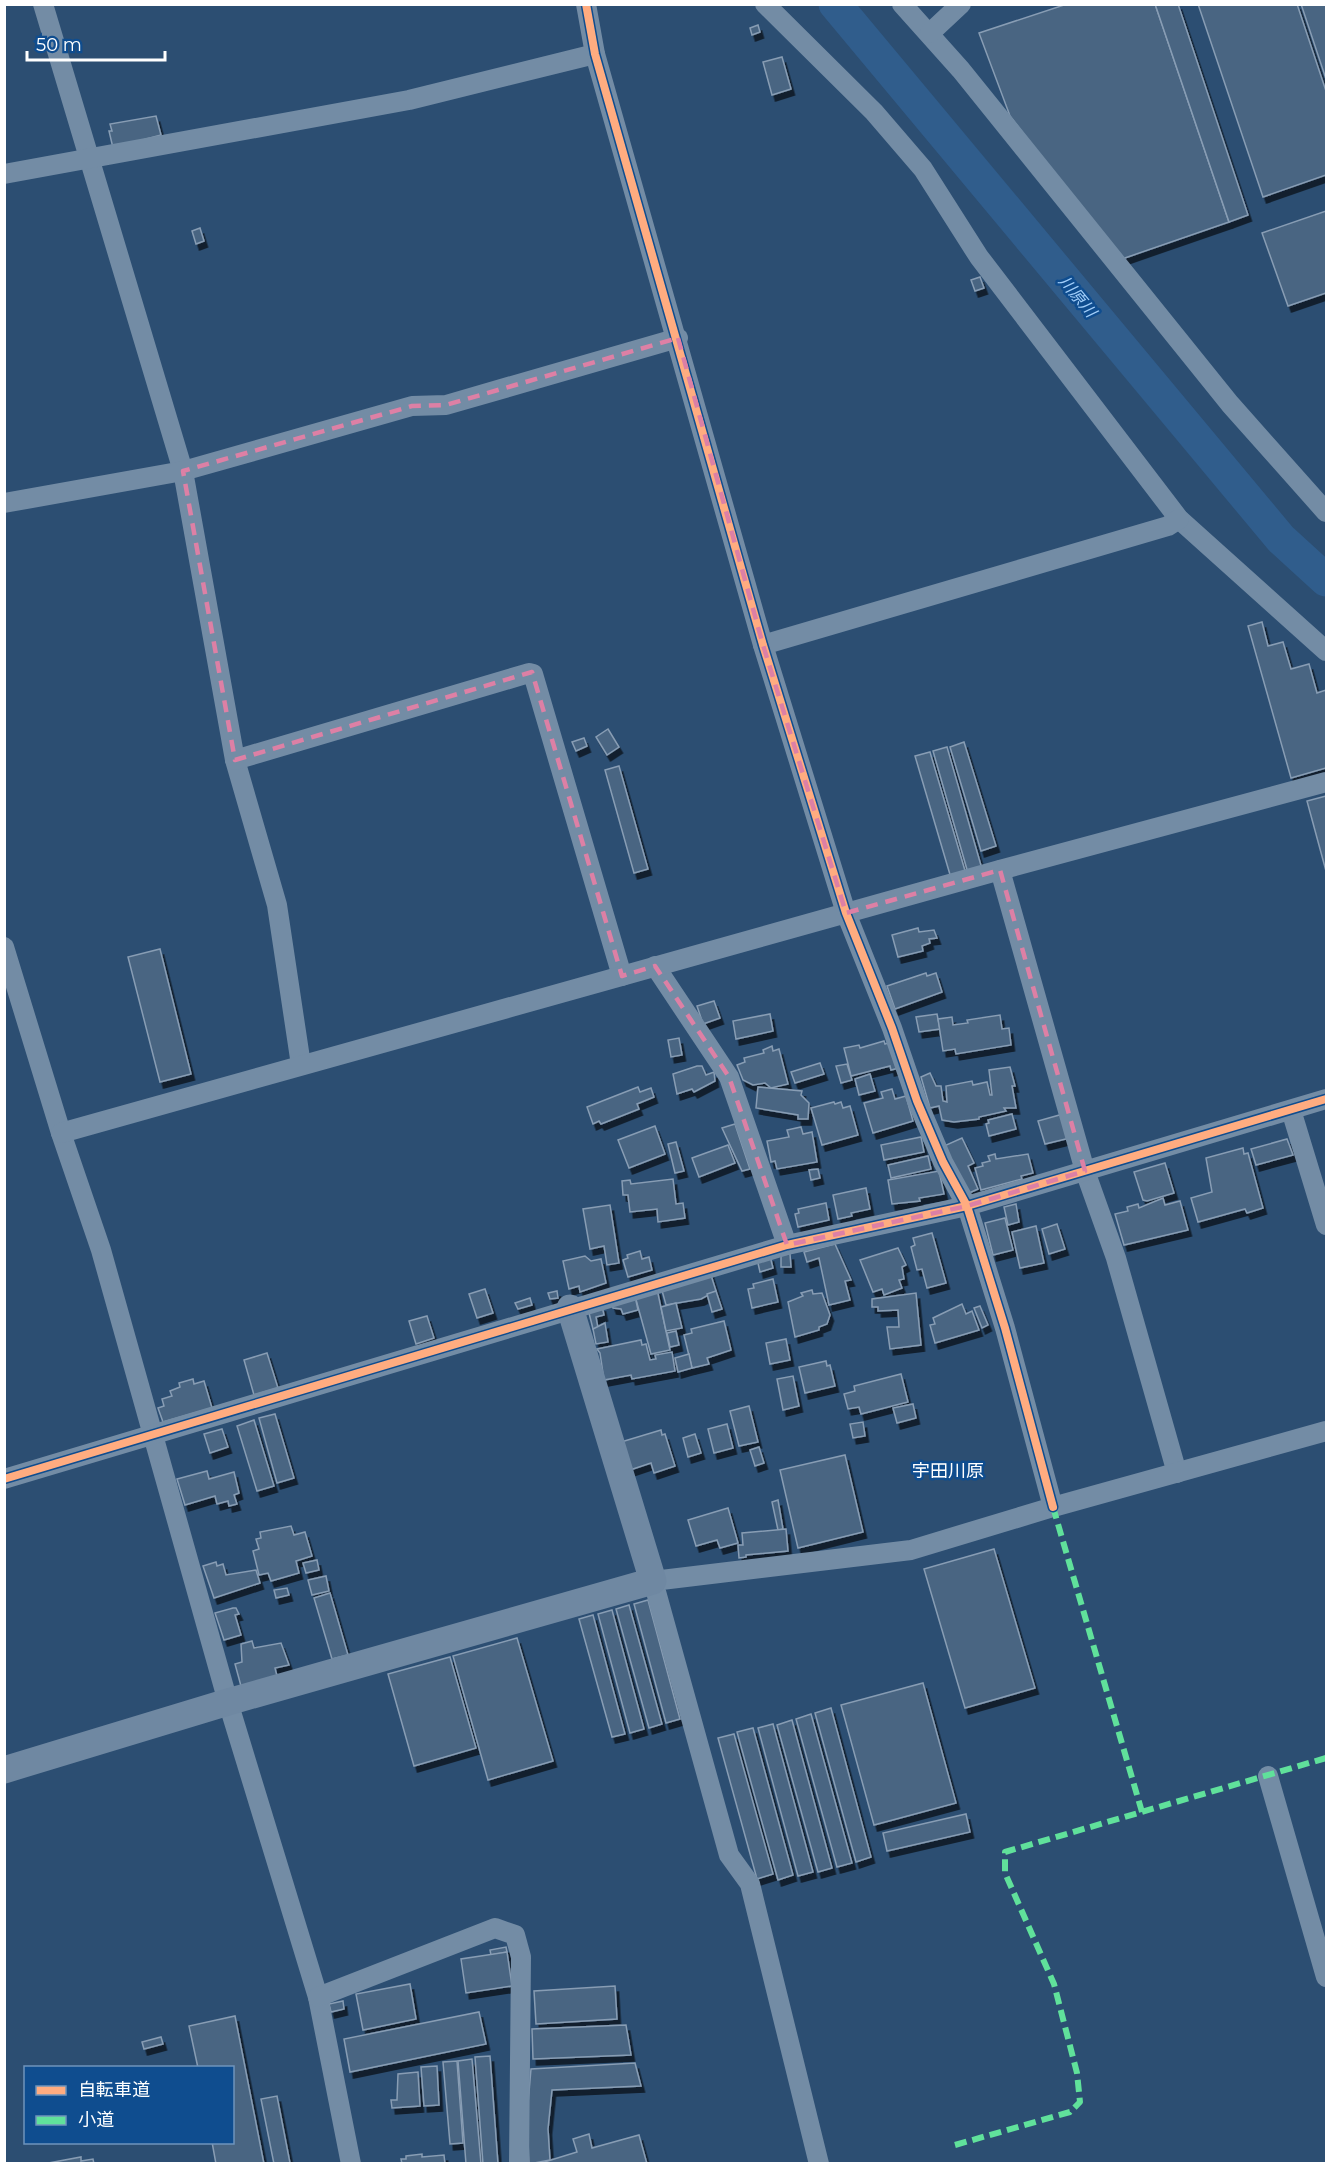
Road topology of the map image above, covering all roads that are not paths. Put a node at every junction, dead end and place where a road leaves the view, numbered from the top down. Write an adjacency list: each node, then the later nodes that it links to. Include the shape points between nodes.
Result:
1 (43, 4): 8 (street)
2 (586, 4): 7 (street)
3 (765, 4): 14 (street, via 874,112 923,169 979,256)
4 (902, 4): 6 (street)
5 (960, 4): 6 (street)
6 (930, 33): 13 (street, via 1230,404)
7 (595, 54): 8 (street, via 409,100); 10 (street)
8 (89, 157): 9 (street); 11 (street)
9 (4, 174)
10 (678, 338): 11 (street, via 446,405 412,405); 15 (street)
11 (183, 471): 12 (street); 17 (street)
12 (4, 503)
13 (1326, 512)
14 (1179, 519): 15 (street, via 1168,526); 16 (street)
15 (763, 645): 20 (street)
16 (1326, 651)
17 (235, 760): 23 (street, via 533,674); 24 (street, via 277,905)
18 (1326, 782): 19 (street)
19 (1000, 870): 20 (street); 28 (street)
20 (846, 913): 22 (street); 29 (street, via 917,1101)
21 (4, 947): 27 (street)
22 (655, 966): 23 (street); 31 (street, via 729,1077)
23 (622, 975): 24 (street)
24 (301, 1065): 27 (street)
25 (1326, 1100): 26 (street)
26 (1291, 1110): 28 (street); 30 (street)
27 (61, 1132): 34 (street, via 101,1250)
28 (1085, 1171): 29 (street); 35 (street, via 1116,1258)
29 (967, 1206): 31 (street); 37 (street, via 1005,1328)
30 (1326, 1225)
31 (787, 1245): 32 (street)
32 (570, 1308): 34 (street); 38 (street)
33 (1326, 1431): 35 (street)
34 (152, 1434): 36 (street); 39 (street)
35 (1177, 1473): 37 (street)
36 (4, 1479)
37 (1053, 1507): 38 (street, via 911,1550)
38 (653, 1581): 39 (street); 46 (street, via 729,1855 750,1884)
39 (228, 1702): 40 (street); 43 (street)
40 (4, 1770)
41 (1268, 1776): 42 (street)
42 (1326, 1977)
43 (318, 1996): 44 (street); 45 (street, via 495,1928 515,1935 521,1957)
44 (351, 2163)
45 (519, 2163)
46 (819, 2163)

